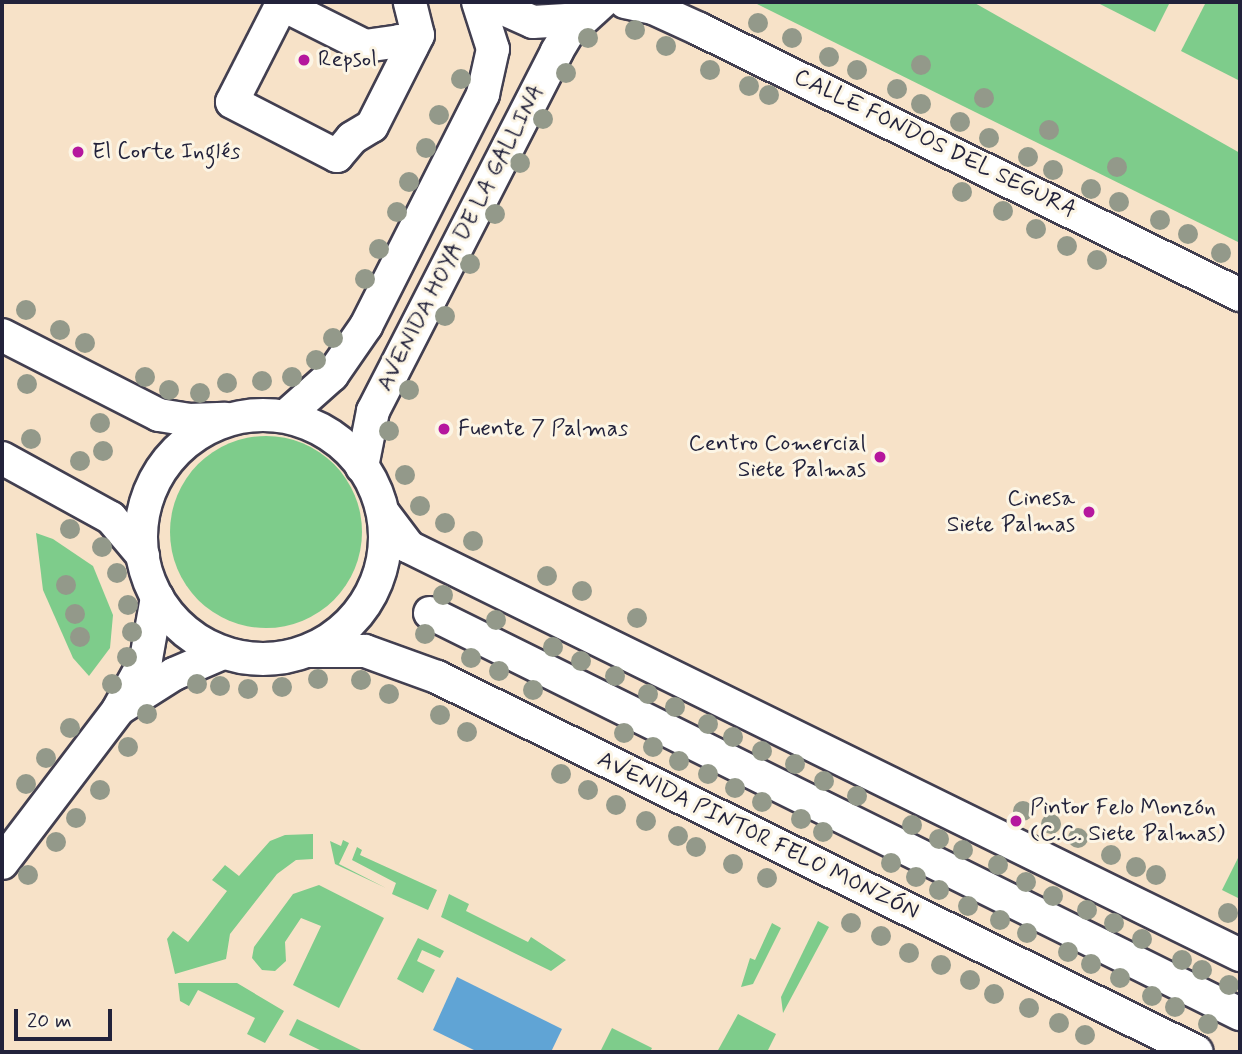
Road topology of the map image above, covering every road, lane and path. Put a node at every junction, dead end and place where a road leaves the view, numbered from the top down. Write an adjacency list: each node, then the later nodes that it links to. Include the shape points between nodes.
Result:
1 (409, 2): 6 (street, via 418,35)
2 (478, 2): 9 (street, AVENIDA HOYA DE LA GALLINA, via 493,48 483,94 366,326 332,375)
3 (488, 2): 5 (street, via 533,23)
4 (282, 3): 6 (street, via 365,46 399,41); 6 (street, via 232,103 337,156 352,138 372,126)
5 (606, 6): 7 (street, CALLE FONDOS DEL SEGURA, via 653,8); 12 (street, AVENIDA HOYA DE LA GALLINA, via 557,51 373,411)
6 (412, 47)
7 (1240, 295)
8 (2, 335): 10 (street, via 159,415 189,421)
9 (286, 416): 10 (street); 12 (street, via 335,435)
10 (233, 418): 14 (street, via 200,432 172,455 152,485 142,520)
11 (2, 458): 14 (street, via 111,517)
12 (362, 467): 13 (street)
13 (383, 514): 17 (street, via 384,556 371,595 346,628); 21 (street, via 409,547)
14 (143, 556): 15 (street)
15 (157, 597): 18 (street, via 184,631); 19 (street, via 146,659)
16 (429, 613): 22 (street)
17 (310, 650): 18 (street, via 267,660); 23 (street, AVENIDA PINTOR FELO MONZÓN, via 365,652 437,677)
18 (223, 653): 19 (street, via 173,674)
19 (118, 710): 20 (street)
20 (2, 863)
21 (1240, 955)
22 (1240, 1014)
23 (1197, 1052)

